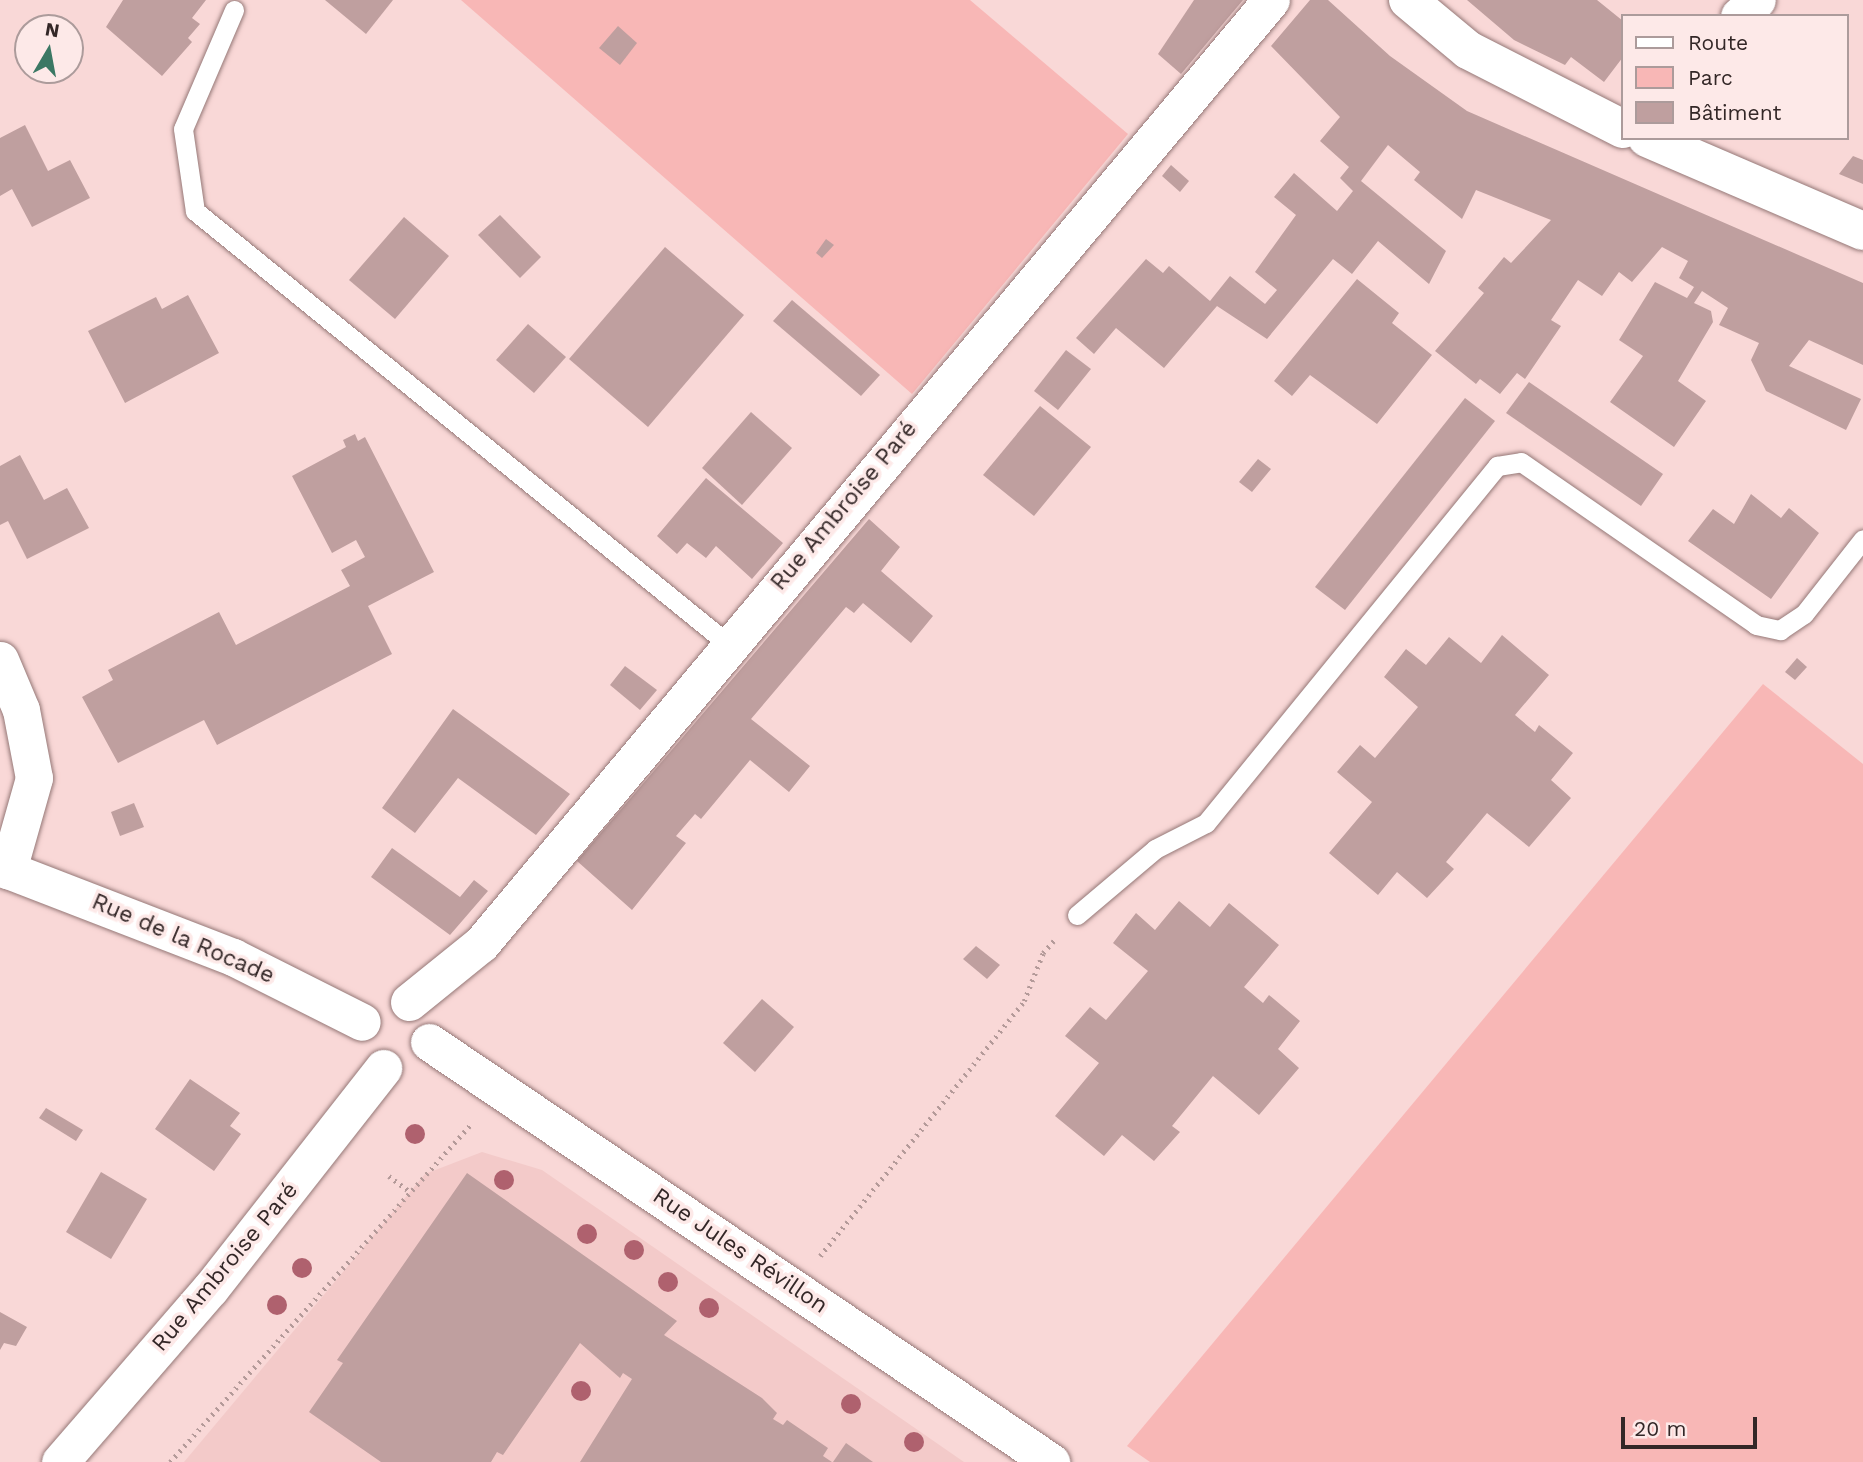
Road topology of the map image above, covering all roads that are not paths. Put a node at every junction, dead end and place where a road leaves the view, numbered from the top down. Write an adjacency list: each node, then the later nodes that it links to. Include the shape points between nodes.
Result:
1 (1271, 0): 10 (street, Rue Ambroise Paré)
2 (1408, 0): 6 (street, via 1468,50)
3 (1757, 0): 5 (street)
4 (234, 9): 10 (lane, via 183,129 195,211)
5 (1741, 14)
6 (1622, 126)
7 (1654, 140): 8 (street)
8 (1863, 231)
9 (1863, 539): 13 (lane, via 1804,614 1780,630 1756,625 1521,463 1497,466 1206,823 1155,849)
10 (727, 643): 14 (street, Rue Ambroise Paré, via 481,944)
11 (0, 660): 12 (street, via 21,710 34,778)
12 (4, 869): 15 (street, Rue de la Rocade, via 233,957)
13 (1077, 915)
14 (409, 1002): 15 (street, via 377,1004); 16 (street, via 428,1021)
15 (362, 1022): 17 (street, via 366,1054)
16 (429, 1042): 17 (street, via 413,1065); 19 (street, Rue Jules Révillon)
17 (383, 1068): 18 (street, Rue Ambroise Paré, via 210,1289)
18 (60, 1462)
19 (1051, 1462)

